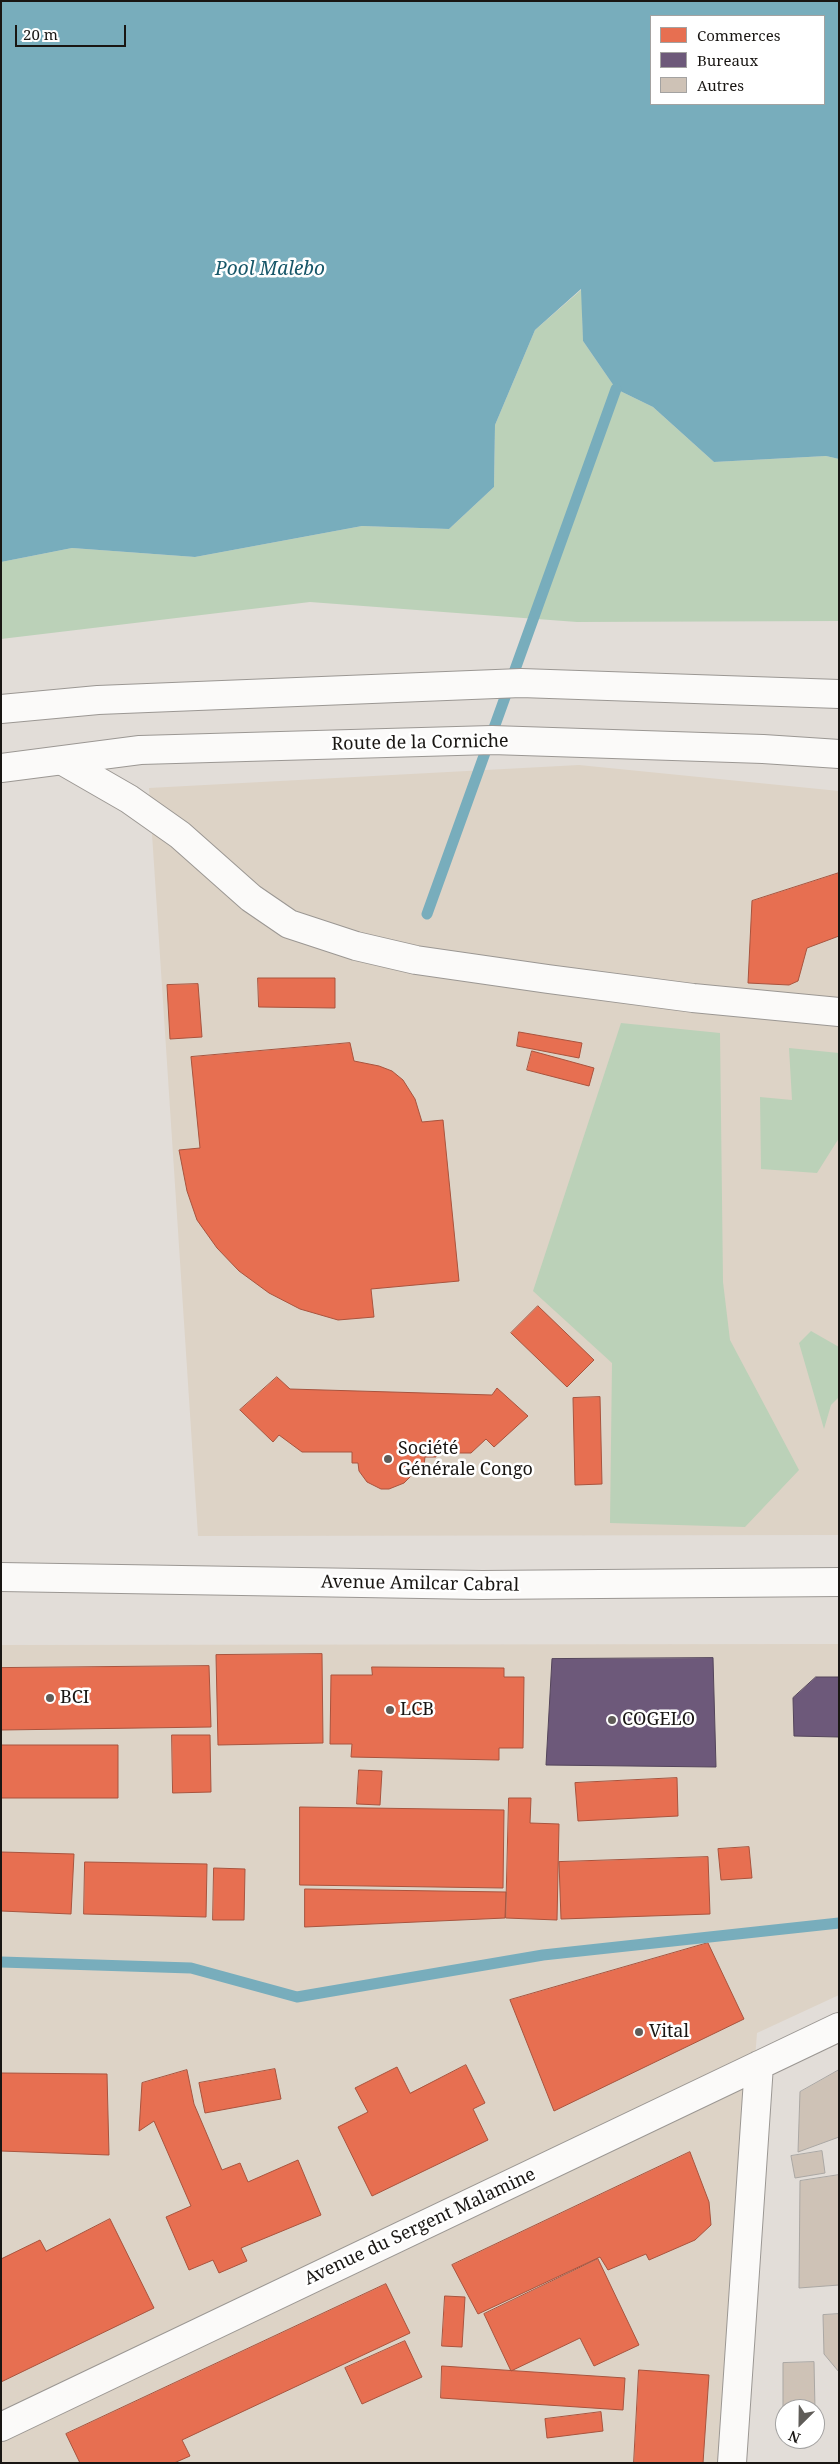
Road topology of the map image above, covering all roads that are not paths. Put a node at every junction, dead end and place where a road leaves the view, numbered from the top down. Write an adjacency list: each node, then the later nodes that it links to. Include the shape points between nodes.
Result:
1 (839, 694): 2 (main road, via 521,683 98,700)
2 (1, 708)
3 (839, 754): 4 (main road, Route de la Corniche, via 492,740 140,750)
4 (63, 761): 5 (main road, Route de la Corniche); 6 (main road, via 129,799 180,835 251,898 289,924 356,946 416,960 548,979 692,998)
5 (1, 768)
6 (839, 1012)
7 (1, 1577): 8 (main road, Avenue Amilcar Cabral, via 482,1586)
8 (839, 1582)
9 (839, 2027): 10 (main road, Avenue du Sergent Malamine)
10 (759, 2066): 11 (main road, Avenue du Sergent Malamine); 12 (main road)
11 (1, 2427)
12 (732, 2463)

